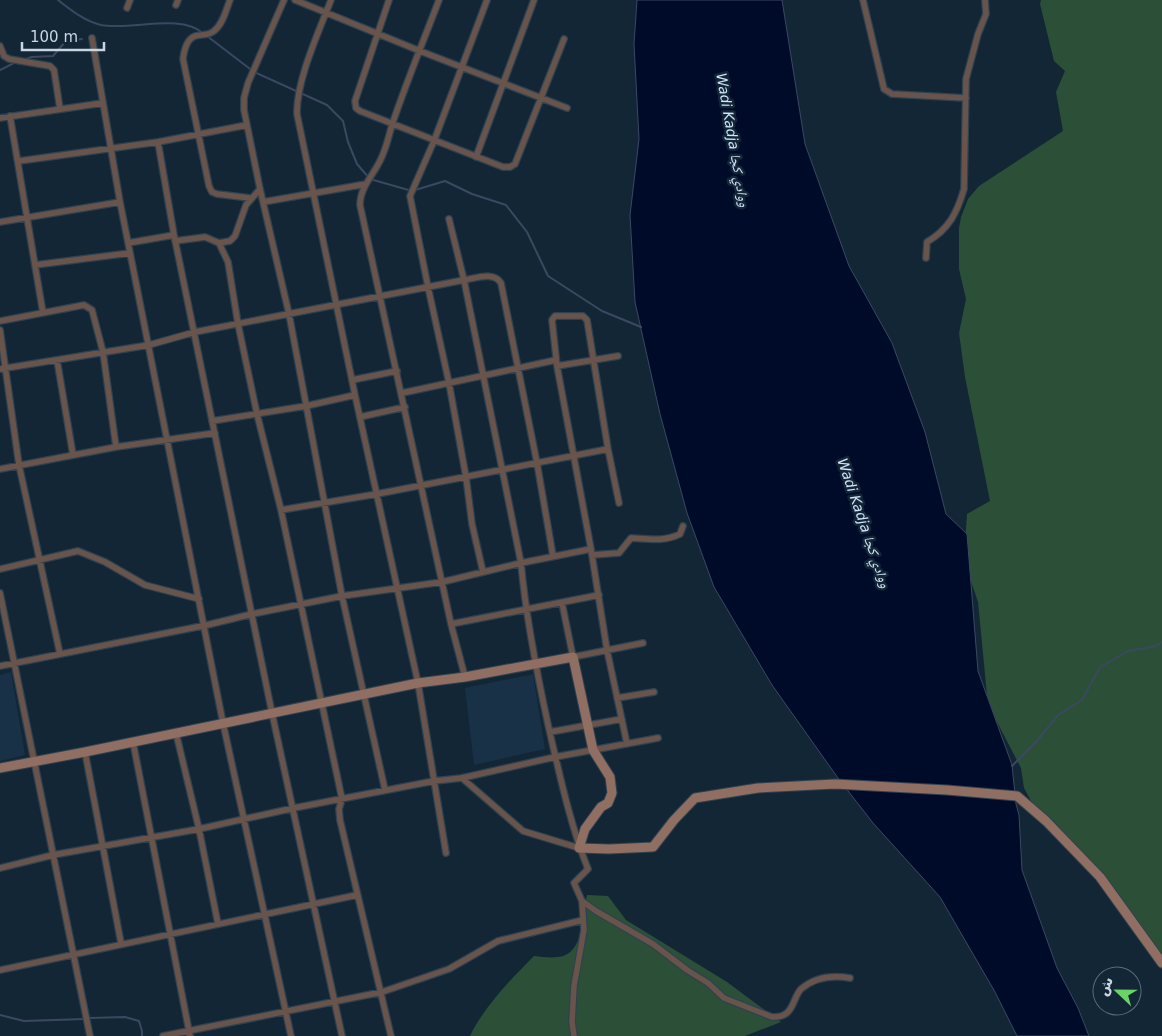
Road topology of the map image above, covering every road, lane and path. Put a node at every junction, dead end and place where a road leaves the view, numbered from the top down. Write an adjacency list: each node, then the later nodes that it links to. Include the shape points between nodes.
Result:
1 (130, 0): 12 (street)
2 (230, 0): 30 (street, via 215,31 190,39 184,54)
3 (284, 0): 28 (street, via 248,83 244,98)
4 (294, 0): 13 (street)
5 (331, 0): 13 (street)
6 (389, 0): 14 (street)
7 (439, 0): 18 (street)
8 (487, 0): 19 (street)
9 (534, 0): 20 (street)
10 (863, 0): 22 (street, via 884,89 892,94)
11 (985, 0): 22 (street, via 986,14 966,79)
12 (127, 8)
13 (326, 12): 14 (street); 38 (street, via 297,102)
14 (377, 33): 18 (street); 29 (street, via 355,101 356,108)
15 (92, 38): 23 (street)
16 (564, 39): 21 (street)
17 (0, 46): 25 (street, via 9,59 50,66 54,70)
18 (420, 51): 19 (street); 29 (street)
19 (461, 67): 20 (street); 31 (street)
20 (503, 82): 21 (street); 34 (street)
21 (542, 97): 24 (street); 34 (street, via 515,164 503,167)
22 (966, 98): 49 (street, via 964,189 951,222 927,242)
23 (104, 103): 25 (street); 33 (street)
24 (567, 108)
25 (60, 109): 26 (street)
26 (10, 116): 27 (street); 35 (street)
27 (0, 118)
28 (247, 125): 30 (street); 37 (street)
29 (392, 125): 31 (street); 36 (street, via 383,155)
30 (199, 134): 32 (street); 39 (street, via 212,192)
31 (434, 141): 34 (street); 52 (street, via 410,196)
32 (158, 142): 33 (street); 45 (street)
33 (111, 149): 35 (street); 40 (street)
34 (476, 157)
35 (19, 161): 42 (street)
36 (366, 184): 38 (street); 53 (street, via 360,206)
37 (260, 189): 39 (street); 41 (street)
38 (314, 192): 41 (street); 54 (street)
39 (250, 198): 47 (street, via 235,236 230,241)
40 (120, 202): 42 (street); 46 (street)
41 (263, 202): 56 (street)
42 (26, 217): 44 (street); 50 (street)
43 (449, 219): 51 (street)
44 (0, 222)
45 (175, 238): 46 (street); 47 (street, via 205,237); 60 (street)
46 (128, 243): 48 (street)
47 (219, 243): 58 (street, via 228,262)
48 (130, 253): 50 (street); 61 (street)
49 (926, 258)
50 (35, 265): 55 (street)
51 (464, 280): 52 (street); 68 (street, via 491,276 499,279); 70 (street)
52 (428, 287): 53 (street); 72 (street)
53 (381, 296): 54 (street); 69 (street)
54 (337, 305): 56 (street); 71 (street)
55 (43, 313): 57 (street); 62 (street, via 84,305 89,307)
56 (289, 314): 58 (street); 75 (street)
57 (0, 321)
58 (238, 324): 60 (street); 77 (street)
59 (0, 330): 67 (street)
60 (195, 332): 61 (street); 79 (street)
61 (149, 345): 62 (street); 81 (street)
62 (102, 352): 64 (street); 82 (street)
63 (618, 356): 65 (street)
64 (57, 360): 67 (street); 84 (street)
65 (592, 360): 66 (street); 66 (street, via 586,318 555,316 552,320); 83 (street)
66 (556, 363): 68 (street); 85 (street)
67 (3, 368): 87 (street)
68 (518, 368): 70 (street); 86 (street)
69 (397, 371): 71 (street); 73 (street)
70 (483, 376): 72 (street); 89 (street)
71 (352, 380): 74 (street)
72 (449, 383): 73 (street); 90 (street)
73 (402, 393): 76 (street)
74 (356, 395): 75 (street); 78 (street)
75 (306, 406): 77 (street); 93 (street)
76 (405, 407): 78 (street); 91 (street)
77 (257, 414): 79 (street); 95 (street)
78 (360, 416): 92 (street)
79 (212, 421): 80 (street)
80 (215, 434): 81 (street); 112 (street)
81 (167, 440): 82 (street); 108 (street)
82 (116, 447): 84 (street)
83 (608, 449): 85 (street); 94 (street)
84 (73, 455): 87 (street)
85 (573, 456): 86 (street); 97 (street)
86 (537, 463): 89 (street); 98 (street)
87 (19, 465): 88 (street); 99 (street)
88 (0, 469)
89 (501, 470): 90 (street); 100 (street)
90 (466, 476): 91 (street); 102 (street)
91 (421, 484): 92 (street); 103 (street)
92 (377, 494): 93 (street); 104 (street)
93 (326, 503): 95 (street); 107 (street)
94 (619, 503)
95 (281, 510): 110 (street)
96 (683, 526): 97 (street, via 680,534 672,538 631,538 619,552)
97 (591, 552): 98 (street); 106 (street)
98 (553, 556): 100 (street)
99 (39, 559): 101 (street); 108 (street, via 78,551 145,585); 117 (street)
100 (520, 563): 102 (street); 111 (street)
101 (0, 569)
102 (483, 572): 103 (street)
103 (442, 582): 104 (street); 113 (street)
104 (399, 589): 107 (street); 123 (street)
105 (0, 593): 119 (street)
106 (598, 595): 109 (street); 116 (street)
107 (342, 596): 110 (street); 125 (street)
108 (198, 599): 114 (street)
109 (562, 603): 111 (street); 118 (street)
110 (302, 605): 112 (street); 127 (street)
111 (525, 609): 113 (street); 120 (street)
112 (252, 614): 114 (street); 128 (street)
113 (451, 624): 122 (street)
114 (204, 626): 117 (street); 130 (street)
115 (643, 643): 116 (street)
116 (607, 650): 118 (street); 126 (street)
117 (60, 654): 119 (street)
118 (573, 657): 120 (main road); 131 (main road)
119 (15, 663): 121 (street); 140 (street)
120 (535, 664): 122 (main road); 132 (street)
121 (0, 666)
122 (465, 677): 123 (main road)
123 (418, 683): 125 (main road); 143 (street)
124 (654, 692): 126 (street)
125 (364, 694): 127 (main road); 144 (street)
126 (617, 698): 129 (street)
127 (322, 703): 128 (main road); 145 (street)
128 (272, 713): 130 (main road); 146 (street)
129 (622, 719): 131 (street); 136 (street)
130 (223, 723): 133 (main road); 147 (street)
131 (588, 725): 132 (street); 137 (main road)
132 (550, 732): 139 (street)
133 (176, 733): 135 (main road); 148 (street)
134 (658, 738): 136 (street)
135 (132, 742): 138 (main road); 149 (street)
136 (627, 744): 137 (street)
137 (593, 750): 139 (street); 151 (main road, via 610,778 612,793 585,829)
138 (84, 752): 140 (main road); 150 (street)
139 (555, 757): 142 (street); 151 (street)
140 (35, 761): 141 (main road); 153 (street)
141 (0, 768)
142 (462, 778): 143 (street); 151 (street, via 524,831)
143 (434, 781): 144 (street); 152 (street)
144 (384, 790): 145 (street)
145 (342, 799): 146 (street); 155 (street, via 340,820)
146 (294, 808): 147 (street); 157 (street)
147 (244, 819): 148 (street); 158 (street)
148 (199, 829): 149 (street); 160 (street)
149 (152, 837): 150 (street); 161 (street)
150 (102, 848): 153 (street); 162 (street)
151 (579, 848): 156 (street, via 588,869 574,882); 164 (main road, via 653,847 695,798 758,788 835,784 1017,796 1100,877)
152 (446, 853)
153 (53, 855): 154 (street); 163 (street)
154 (0, 868)
155 (357, 896): 157 (street); 167 (street)
156 (582, 901): 159 (street); 166 (street, via 653,944 724,998 772,1016 791,1009 802,989 819,979)
157 (314, 904): 158 (street); 168 (street)
158 (265, 914): 160 (street); 169 (street)
159 (583, 920): 167 (street, via 498,941 449,969); 176 (street, via 574,986)
160 (218, 924): 161 (street)
161 (170, 935): 162 (street); 170 (street)
162 (121, 943): 163 (street)
163 (74, 955): 165 (street); 171 (street)
164 (1162, 963)
165 (0, 970)
166 (850, 978)
167 (382, 992): 168 (street); 175 (street)
168 (334, 1002): 169 (street); 174 (street)
169 (286, 1012): 170 (street); 173 (street)
170 (189, 1034): 172 (street)
171 (90, 1036)
172 (163, 1036)
173 (291, 1036)
174 (342, 1036)
175 (392, 1036)
176 (574, 1036)

